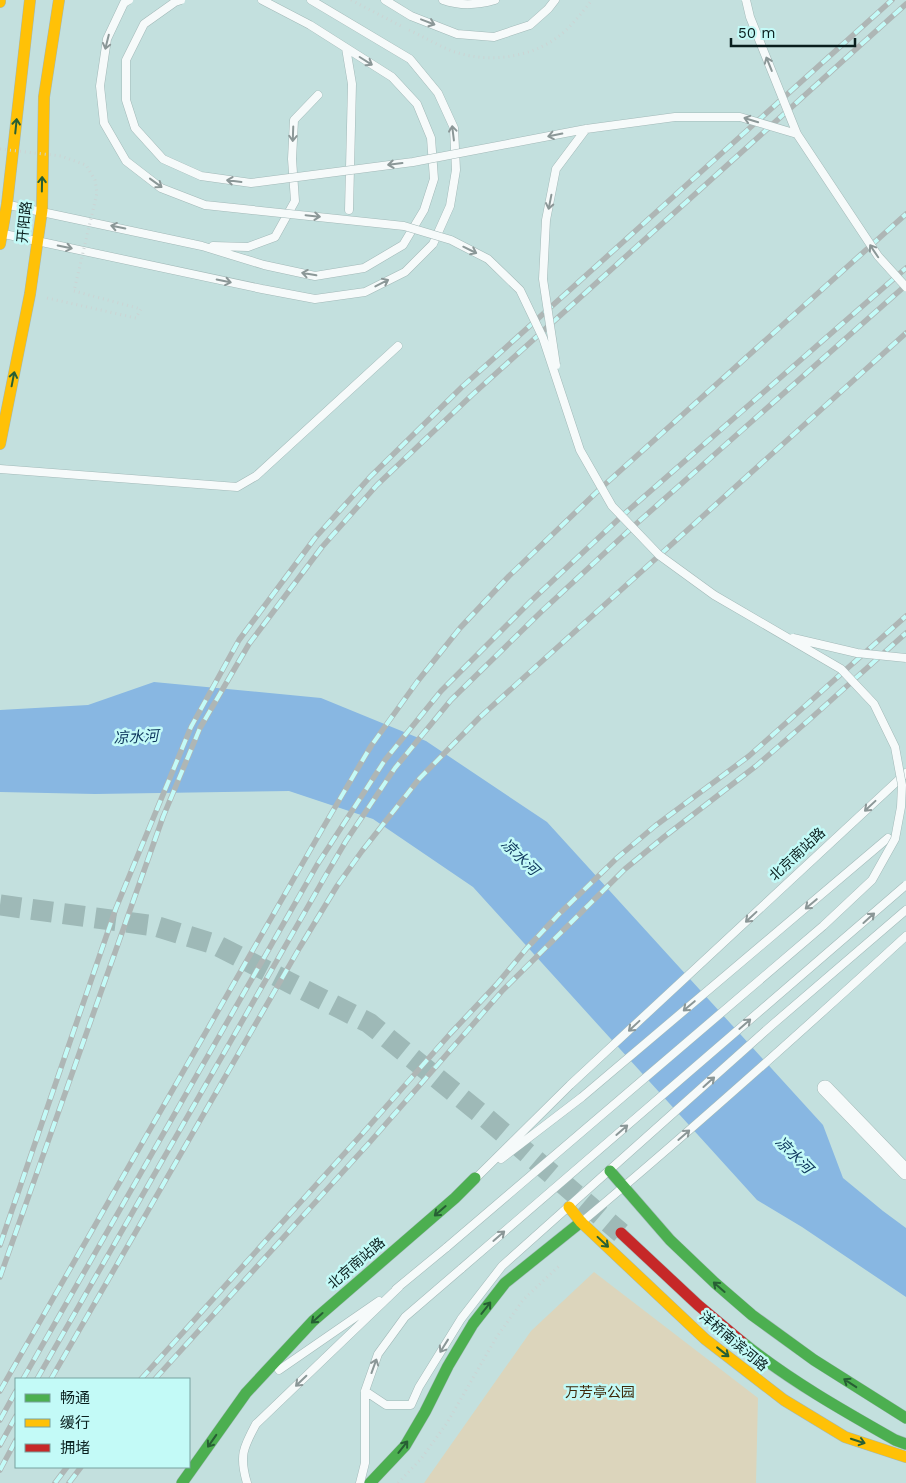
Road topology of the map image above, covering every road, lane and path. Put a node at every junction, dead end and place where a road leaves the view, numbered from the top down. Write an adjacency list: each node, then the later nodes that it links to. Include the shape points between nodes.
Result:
1 (30, 0): 17 (street, 开阳路, one-way to 1)
2 (59, 0): 18 (street, 开阳路, one-way to 2, via 44,97)
3 (129, 0): 26 (lane, one-way to 26, bridge, via 124,3 106,39 100,86 104,123 126,161 160,188 205,205 404,226 451,240 488,258 520,290 543,338)
4 (181, 0): 14 (lane, one-way to 4, bridge, via 413,162 251,183 201,176 163,159 135,128 126,100 126,60 144,24)
5 (262, 0): 12 (lane)
6 (311, 0): 21 (lane, one-way to 6, via 315,299 365,292 405,272 432,244 450,206 456,170 454,128 438,93 410,59)
7 (385, 0): 10 (lane, one-way to 10, via 412,16 457,34 494,37 530,25)
8 (443, 0): 9 (lane, via 456,4 484,4)
9 (495, 0)
10 (555, 0)
11 (746, 0): 15 (lane, one-way to 11, bridge)
12 (346, 48): 19 (lane, via 352,84); 22 (lane, one-way to 22, via 392,77 417,104 431,138 434,179 424,210 403,245 364,268 316,276 264,265)
13 (318, 95): 22 (lane, one-way to 22, via 294,120 295,201 275,237 248,247)
14 (586, 129): 15 (lane, one-way to 14, bridge, via 740,117 675,117); 26 (lane, one-way to 26, bridge, via 556,169 546,220 543,279)
15 (797, 134): 23 (lane, one-way to 15, bridge, via 878,256)
16 (0, 149): 24 (path, bridge, via 61,156 86,165 95,180 97,192 74,291 140,309 136,318)
17 (3, 204): 18 (lane); 20 (street, 开阳路)
18 (42, 210): 21 (street, 开阳路); 22 (lane, one-way to 18)
19 (349, 210)
20 (1, 237): 21 (lane)
21 (37, 241): 24 (street, 开阳路)
22 (202, 246)
23 (906, 287)
24 (30, 294): 27 (street, 开阳路, one-way to 24)
25 (398, 346): 28 (lane, via 256,476 237,487)
26 (559, 385): 29 (lane, bridge, via 580,450 612,506 659,555 714,595)
27 (0, 444)
28 (0, 469)
29 (784, 636): 30 (lane, bridge, via 857,653); 45 (lane, bridge, via 841,669 874,704 895,747 902,785 901,808 894,839 872,880 823,926)
30 (906, 658)
31 (906, 773): 39 (lane, 北京南站路, one-way to 39, via 570,1085)
32 (888, 838): 39 (lane, one-way to 39, via 582,1097)
33 (906, 885): 46 (lane, one-way to 33, bridge, via 378,1354 405,1317)
34 (906, 910): 37 (lane, one-way to 34)
35 (906, 936): 40 (lane, one-way to 35, via 788,1044)
36 (824, 1088): 38 (street)
37 (610, 1171): 40 (street); 41 (lane)
38 (906, 1172)
39 (475, 1178): 47 (street, 北京南站路, one-way to 47, via 313,1320)
40 (624, 1186): 42 (lane); 48 (street, one-way to 40, via 814,1360 752,1315 670,1240)
41 (569, 1207): 42 (street, 洋桥南滨河路); 46 (lane, one-way to 46, via 502,1266 461,1319 411,1405 386,1405)
42 (581, 1222): 50 (street, 洋桥南滨河路, one-way to 50, via 705,1339 784,1400 844,1436); 54 (street, one-way to 42, via 405,1446 473,1324 505,1283)
43 (621, 1233): 49 (street, 洋桥南滨河路, via 746,1346 827,1401)
44 (562, 1262): 55 (path, via 522,1300 447,1423 421,1459)
45 (399, 1287): 47 (lane); 52 (lane, one-way to 52, via 256,1424 244,1446 242,1466)
46 (365, 1391): 53 (lane, via 365,1463)
47 (246, 1393): 51 (street, 北京南站路, one-way to 51)
48 (906, 1418)
49 (906, 1444)
50 (906, 1457)
51 (182, 1483)
52 (247, 1483)
53 (360, 1483)
54 (370, 1483)
55 (398, 1483)

